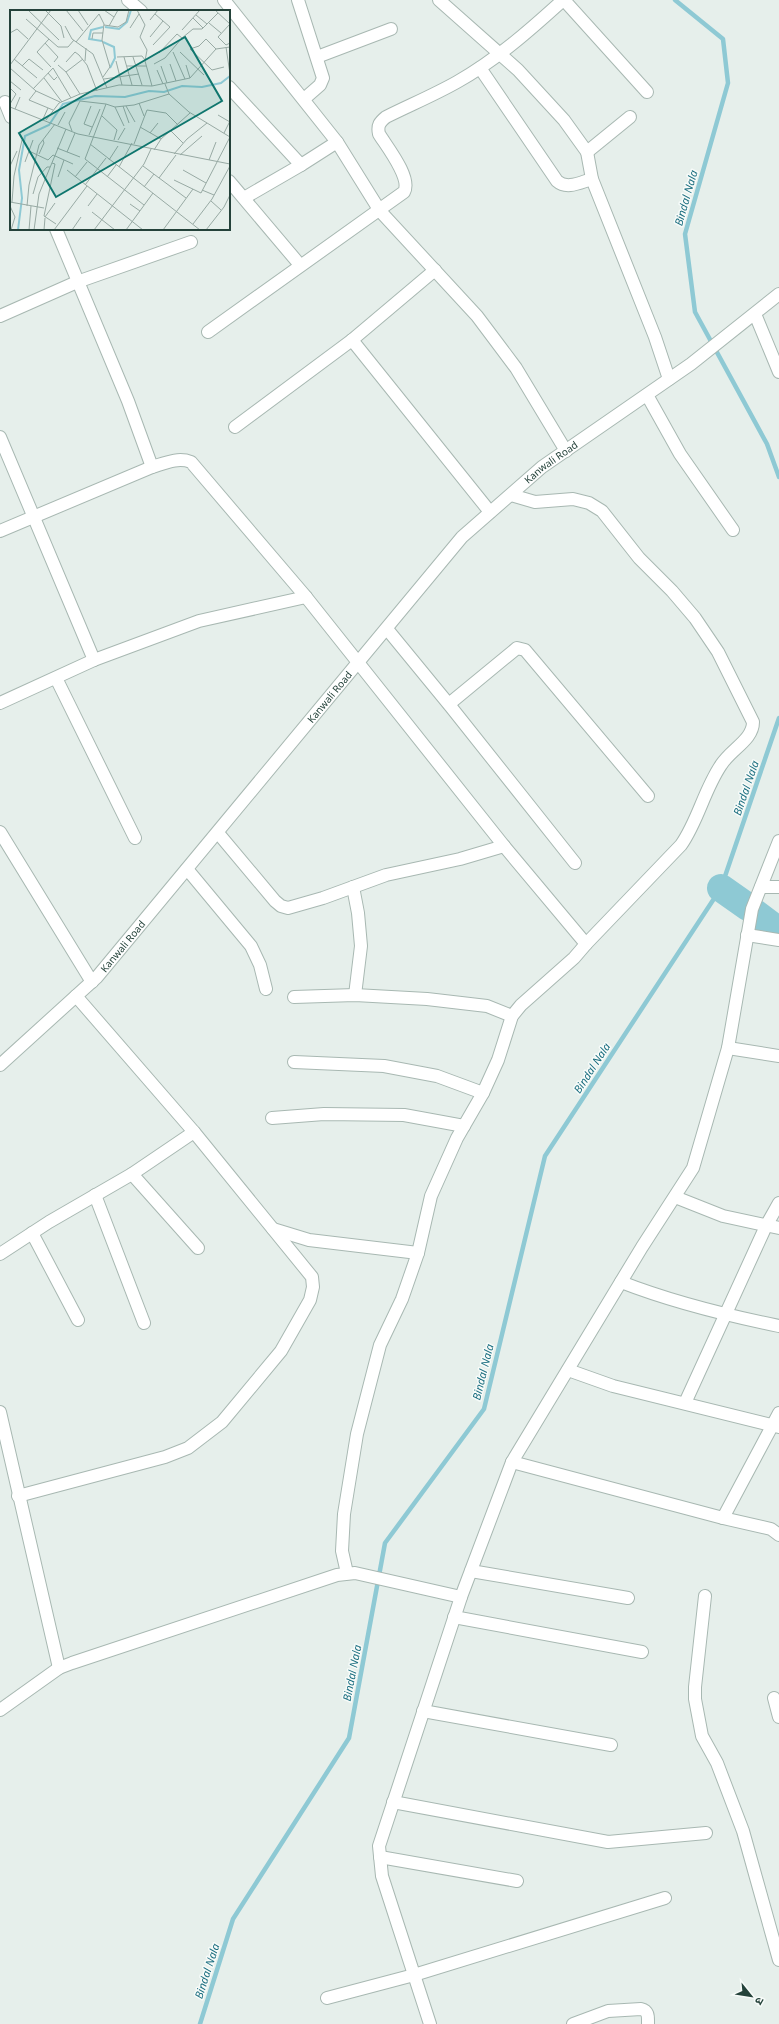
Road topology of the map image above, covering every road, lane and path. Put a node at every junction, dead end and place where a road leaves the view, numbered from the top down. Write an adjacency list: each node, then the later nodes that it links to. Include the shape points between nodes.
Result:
1 (128, 0): 6 (street)
2 (224, 0): 13 (street)
3 (298, 0): 9 (street)
4 (439, 0): 8 (street)
5 (564, 0): 8 (street); 12 (street)
6 (140, 10)
7 (391, 29): 9 (street)
8 (500, 54): 10 (street); 18 (street, via 541,94)
9 (317, 57): 13 (street, via 322,78 320,85)
10 (480, 68): 20 (street, via 561,185); 23 (street, via 380,122 377,128 379,134 405,176 407,188)
11 (230, 88): 19 (street)
12 (647, 92)
13 (304, 99): 17 (street)
14 (5, 102): 15 (street)
15 (10, 114)
16 (630, 117): 18 (street)
17 (337, 142): 19 (street); 23 (street)
18 (587, 152): 20 (street)
19 (301, 165): 22 (street)
20 (592, 179): 35 (street, via 655,337)
21 (230, 182): 22 (street)
22 (244, 198): 26 (street)
23 (380, 210): 26 (street); 27 (street)
24 (56, 230): 28 (street)
25 (191, 242): 28 (street)
26 (300, 265): 32 (street)
27 (435, 270): 33 (street); 39 (street, via 477,316 516,368)
28 (77, 282): 31 (street); 40 (street, via 128,401)
29 (779, 294): 30 (street)
30 (755, 314): 34 (street); 35 (street, Kanwali Road)
31 (0, 316)
32 (208, 332)
33 (352, 340): 37 (street); 42 (street)
34 (779, 372)
35 (669, 379): 36 (street, Kanwali Road)
36 (647, 395): 39 (street, Kanwali Road); 44 (street, via 680,454)
37 (235, 427)
38 (0, 436): 43 (street)
39 (566, 451): 41 (street, Kanwali Road, via 542,467)
40 (152, 468): 43 (street); 46 (street, via 184,459 191,462)
41 (512, 495): 42 (street, Kanwali Road); 66 (street, via 535,502 573,499 589,503 602,511 639,558 695,618 718,652 753,722 753,730 749,737 731,751 721,766 689,834 681,845)
42 (490, 512): 47 (street, Kanwali Road, via 462,537)
43 (34, 517): 45 (street); 48 (street)
44 (734, 530)
45 (0, 531)
46 (306, 597): 48 (street, via 199,621); 49 (street)
47 (387, 629): 49 (street, Kanwali Road); 52 (street)
48 (94, 660): 50 (street)
49 (359, 663): 55 (street, Kanwali Road); 58 (street)
50 (56, 678): 51 (street); 56 (street)
51 (0, 703)
52 (449, 704): 53 (street, via 517,648 521,648); 59 (street)
53 (648, 796)
54 (0, 832): 67 (street)
55 (218, 833): 60 (street, Kanwali Road); 62 (street, via 281,906 288,908)
56 (135, 838)
57 (779, 841): 63 (street)
58 (504, 846): 62 (street, via 460,859 386,875); 66 (street)
59 (575, 863)
60 (187, 869): 67 (street, Kanwali Road); 68 (street, via 251,946 260,965)
61 (779, 886): 63 (street)
62 (353, 887): 69 (street, via 361,946)
63 (761, 887): 64 (street, via 752,909)
64 (748, 935): 65 (street); 73 (street)
65 (779, 940)
66 (586, 944): 72 (street)
67 (92, 982): 70 (street, Kanwali Road)
68 (266, 989)
69 (355, 995): 71 (street); 72 (street, via 488,1006)
70 (76, 996): 76 (street, Kanwali Road); 80 (street)
71 (294, 997)
72 (512, 1016): 77 (street, via 498,1060)
73 (728, 1048): 74 (street); 83 (street, via 695,1163)
74 (779, 1056)
75 (294, 1062): 77 (street, via 384,1066 437,1076)
76 (0, 1065)
77 (483, 1093): 79 (street)
78 (272, 1118): 79 (street, via 324,1114 404,1115)
79 (464, 1126): 90 (street, via 431,1196)
80 (194, 1132): 81 (street); 87 (street)
81 (132, 1174): 82 (street); 89 (street)
82 (95, 1195): 88 (street); 95 (street)
83 (675, 1197): 85 (street, via 723,1216); 92 (street)
84 (779, 1203): 85 (street)
85 (766, 1226): 86 (street); 93 (street)
86 (779, 1228)
87 (273, 1229): 90 (street, via 309,1240); 103 (street, via 312,1277 314,1288 310,1300 281,1351 222,1422 188,1448)
88 (32, 1233): 91 (street); 94 (street)
89 (198, 1248)
90 (418, 1253): 107 (street, via 402,1299 380,1345 358,1434 344,1514 342,1551)
91 (0, 1254)
92 (621, 1282): 93 (street, via 660,1297); 97 (street)
93 (726, 1315): 96 (street); 98 (street)
94 (78, 1320)
95 (144, 1323)
96 (779, 1326)
97 (568, 1370): 98 (street, via 613,1386); 102 (street)
98 (685, 1403): 101 (street)
99 (0, 1412): 103 (street)
100 (779, 1413): 101 (street)
101 (776, 1426): 104 (street)
102 (512, 1462): 104 (street); 106 (street)
103 (18, 1496): 113 (street)
104 (723, 1518): 105 (street, via 771,1529)
105 (778, 1533)
106 (471, 1571): 109 (street); 110 (street)
107 (351, 1573): 109 (street); 113 (street, via 221,1612)
108 (705, 1596): 124 (street, via 695,1687 700,1727 743,1831)
109 (461, 1597): 111 (street)
110 (628, 1598)
111 (454, 1618): 112 (street); 116 (street)
112 (642, 1652)
113 (59, 1668): 115 (street)
114 (774, 1698): 117 (street)
115 (0, 1710)
116 (423, 1711): 118 (street); 119 (street)
117 (779, 1717)
118 (611, 1745)
119 (393, 1802): 120 (street, via 608,1842); 121 (street, via 379,1846)
120 (706, 1833)
121 (380, 1857): 122 (street); 125 (street, via 382,1876)
122 (517, 1881)
123 (665, 1898): 125 (street)
124 (779, 1960)
125 (414, 1975): 126 (street); 127 (street)
126 (327, 1998)
127 (430, 2024)
128 (573, 2024): 129 (street, via 608,2011 641,2009 646,2010 648,2014)
129 (648, 2024)

